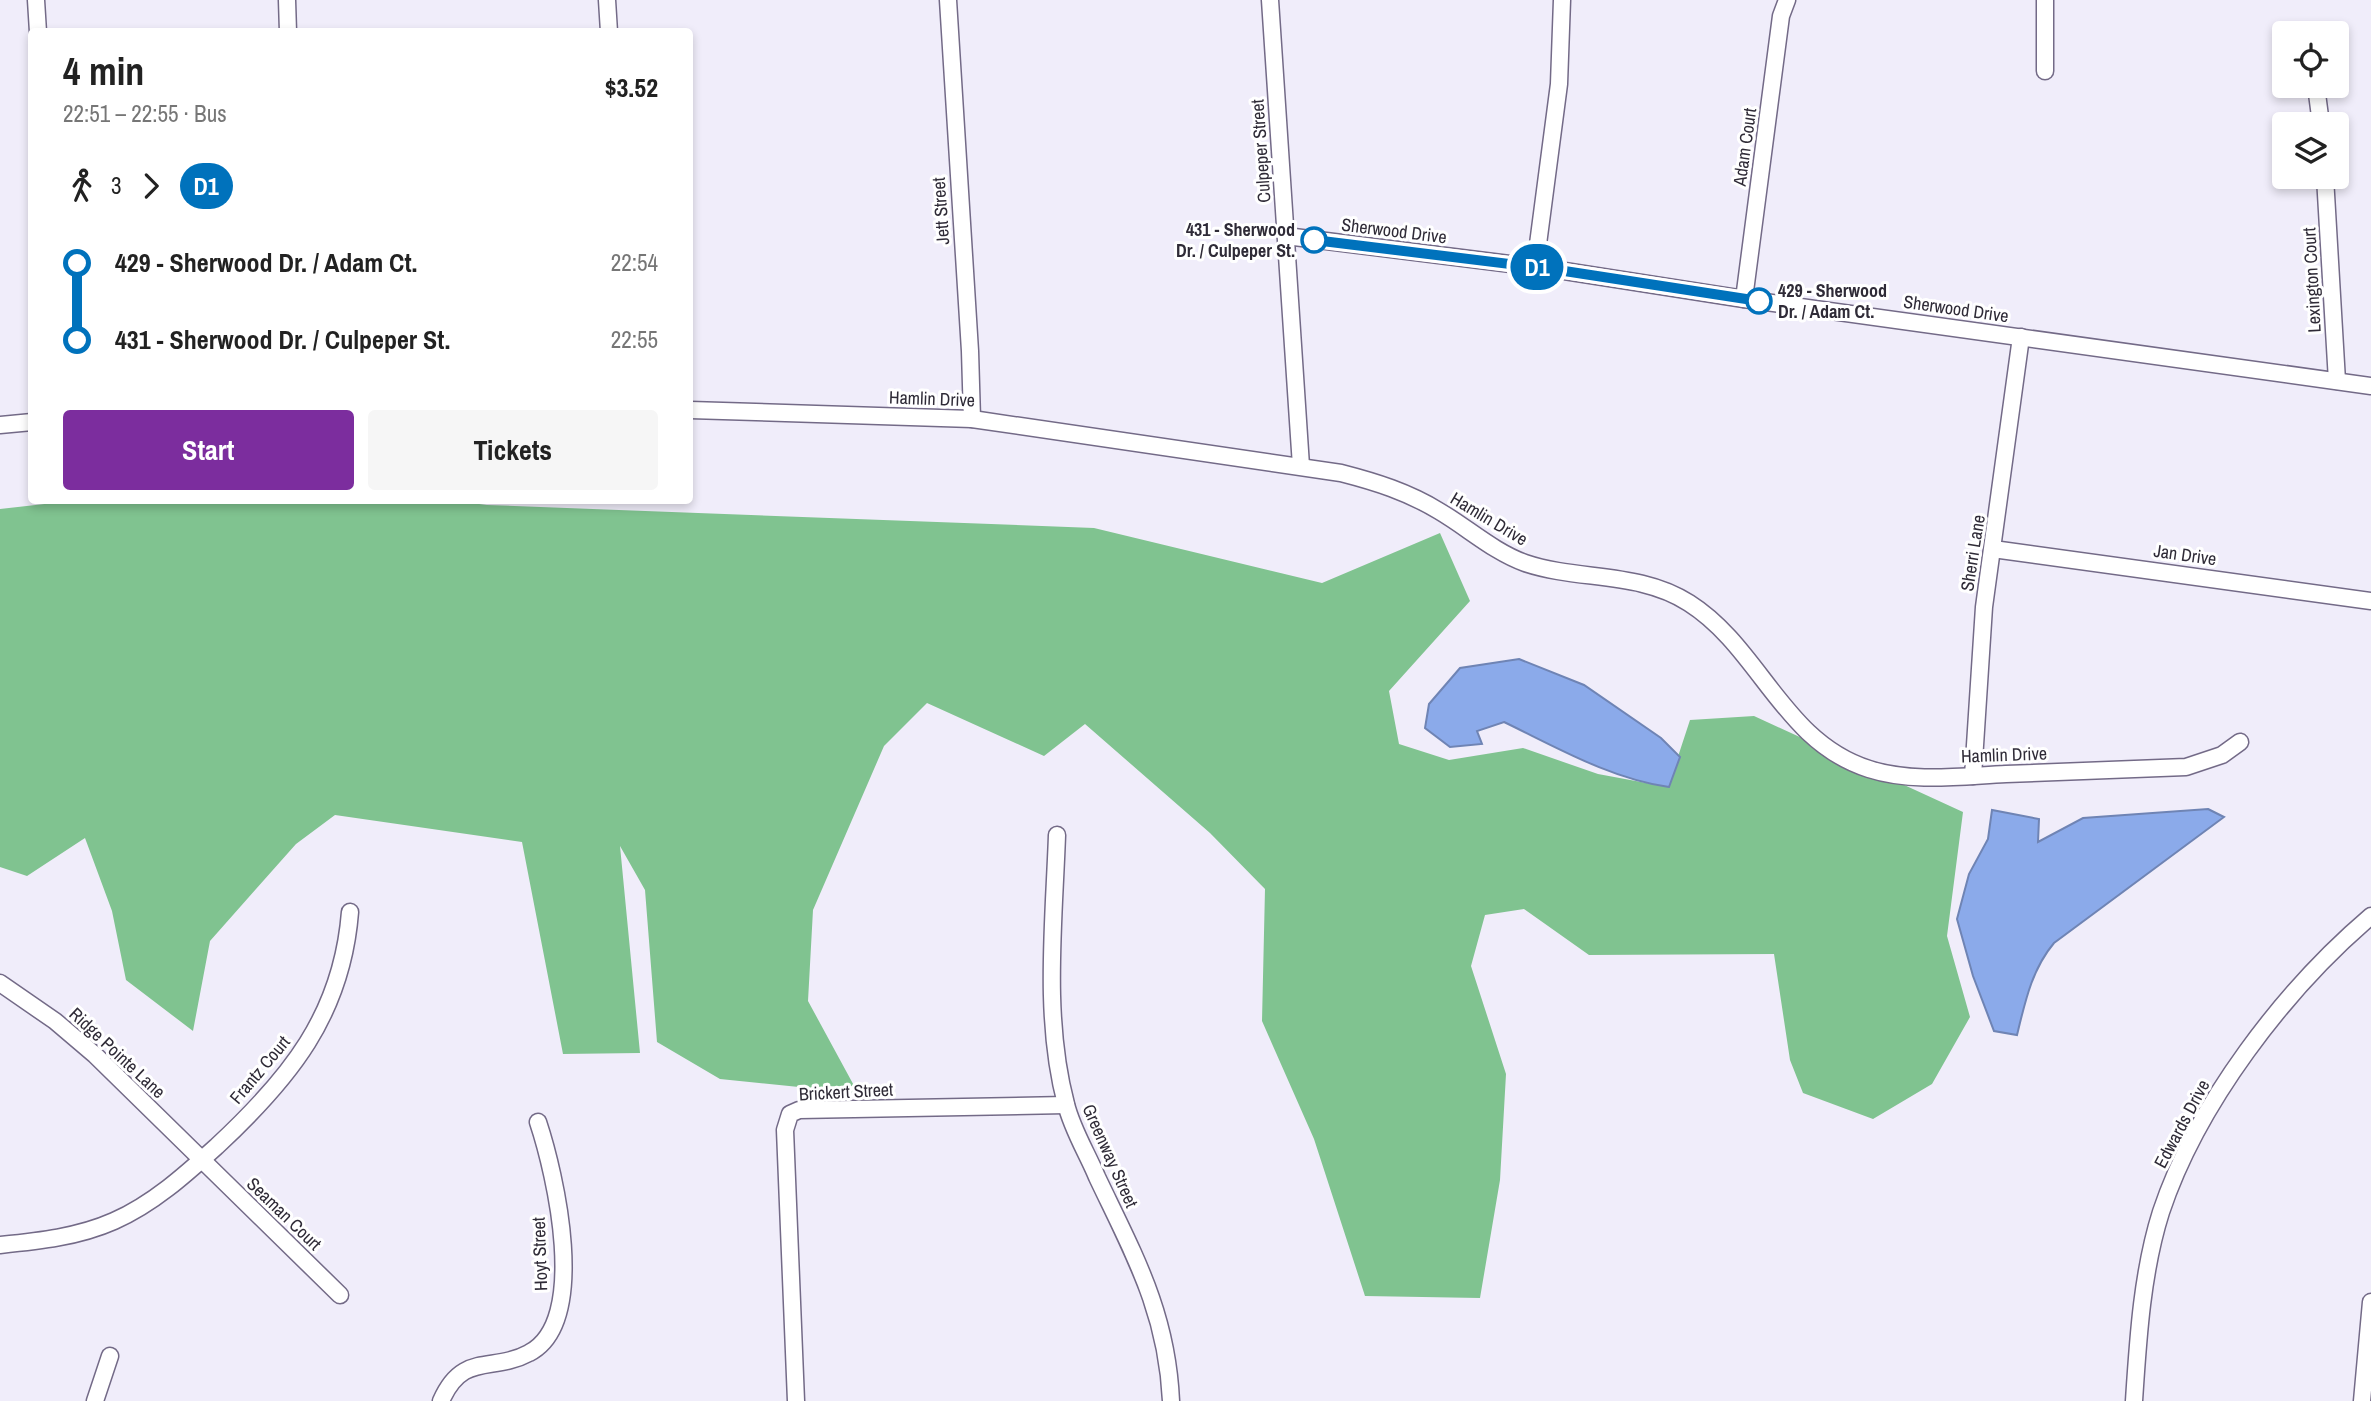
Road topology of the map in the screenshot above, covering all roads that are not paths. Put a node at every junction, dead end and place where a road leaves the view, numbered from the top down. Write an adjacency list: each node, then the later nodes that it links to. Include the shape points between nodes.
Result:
1 (36, 0): 9 (street)
2 (287, 0): 10 (street)
3 (607, 0): 11 (street)
4 (947, 0): 21 (street, Jett Street)
5 (1270, 0): 14 (street, Culpeper Street)
6 (1562, 0): 15 (street, via 1559,84)
7 (1787, 0): 16 (street, Adam Court, via 1781,16)
8 (2045, 0): 12 (street)
9 (38, 28)
10 (288, 28)
11 (609, 28)
12 (2045, 71)
13 (2326, 189): 18 (street, Lexington Court)
14 (1286, 236): 15 (street, Sherwood Drive); 24 (street, Culpeper Street)
15 (1535, 267): 16 (street, Sherwood Drive)
16 (1744, 299): 17 (street, Sherwood Drive)
17 (2021, 337): 18 (street, Sherwood Drive); 25 (street, Sherri Lane)
18 (2337, 381): 19 (street, Sherwood Drive)
19 (2371, 386)
20 (693, 410): 21 (street, Hamlin Drive)
21 (972, 419): 24 (street, Hamlin Drive)
22 (28, 422): 23 (street)
23 (0, 425)
24 (1301, 466): 28 (street, Hamlin Drive, via 1400,491 1526,563 1644,584 1688,603 1724,635 1811,738 1850,763 1898,775)
25 (1993, 549): 26 (street, Jan Drive); 28 (street, Sherri Lane, via 1978,666)
26 (2371, 601)
27 (2240, 742): 28 (street, Hamlin Drive, via 2213,759 2186,767)
28 (1973, 776)
29 (1057, 835): 33 (street, Greenway Street, via 1054,997)
30 (350, 912): 35 (street, Frantz Court, via 342,965 331,998 303,1053)
31 (2371, 916): 44 (street, Edwards Drive, via 2279,1012 2196,1132 2174,1178 2151,1251)
32 (0, 983): 35 (street, Ridge Pointe Lane, via 95,1055)
33 (1066, 1105): 42 (street, Brickert Street, via 799,1110 790,1114 785,1130); 43 (street, Greenway Street, via 1139,1262 1161,1321)
34 (538, 1122): 41 (street, Hoyt Street, via 557,1191 563,1269 556,1322 542,1345 530,1353 468,1367)
35 (201, 1160): 36 (street, Frantz Court, via 116,1221 60,1238); 37 (street, Seaman Court)
36 (0, 1245)
37 (340, 1295)
38 (2371, 1302): 45 (street)
39 (110, 1356): 40 (street)
40 (95, 1401)
41 (441, 1401)
42 (796, 1401)
43 (1171, 1401)
44 (2134, 1401)
45 (2362, 1401)

